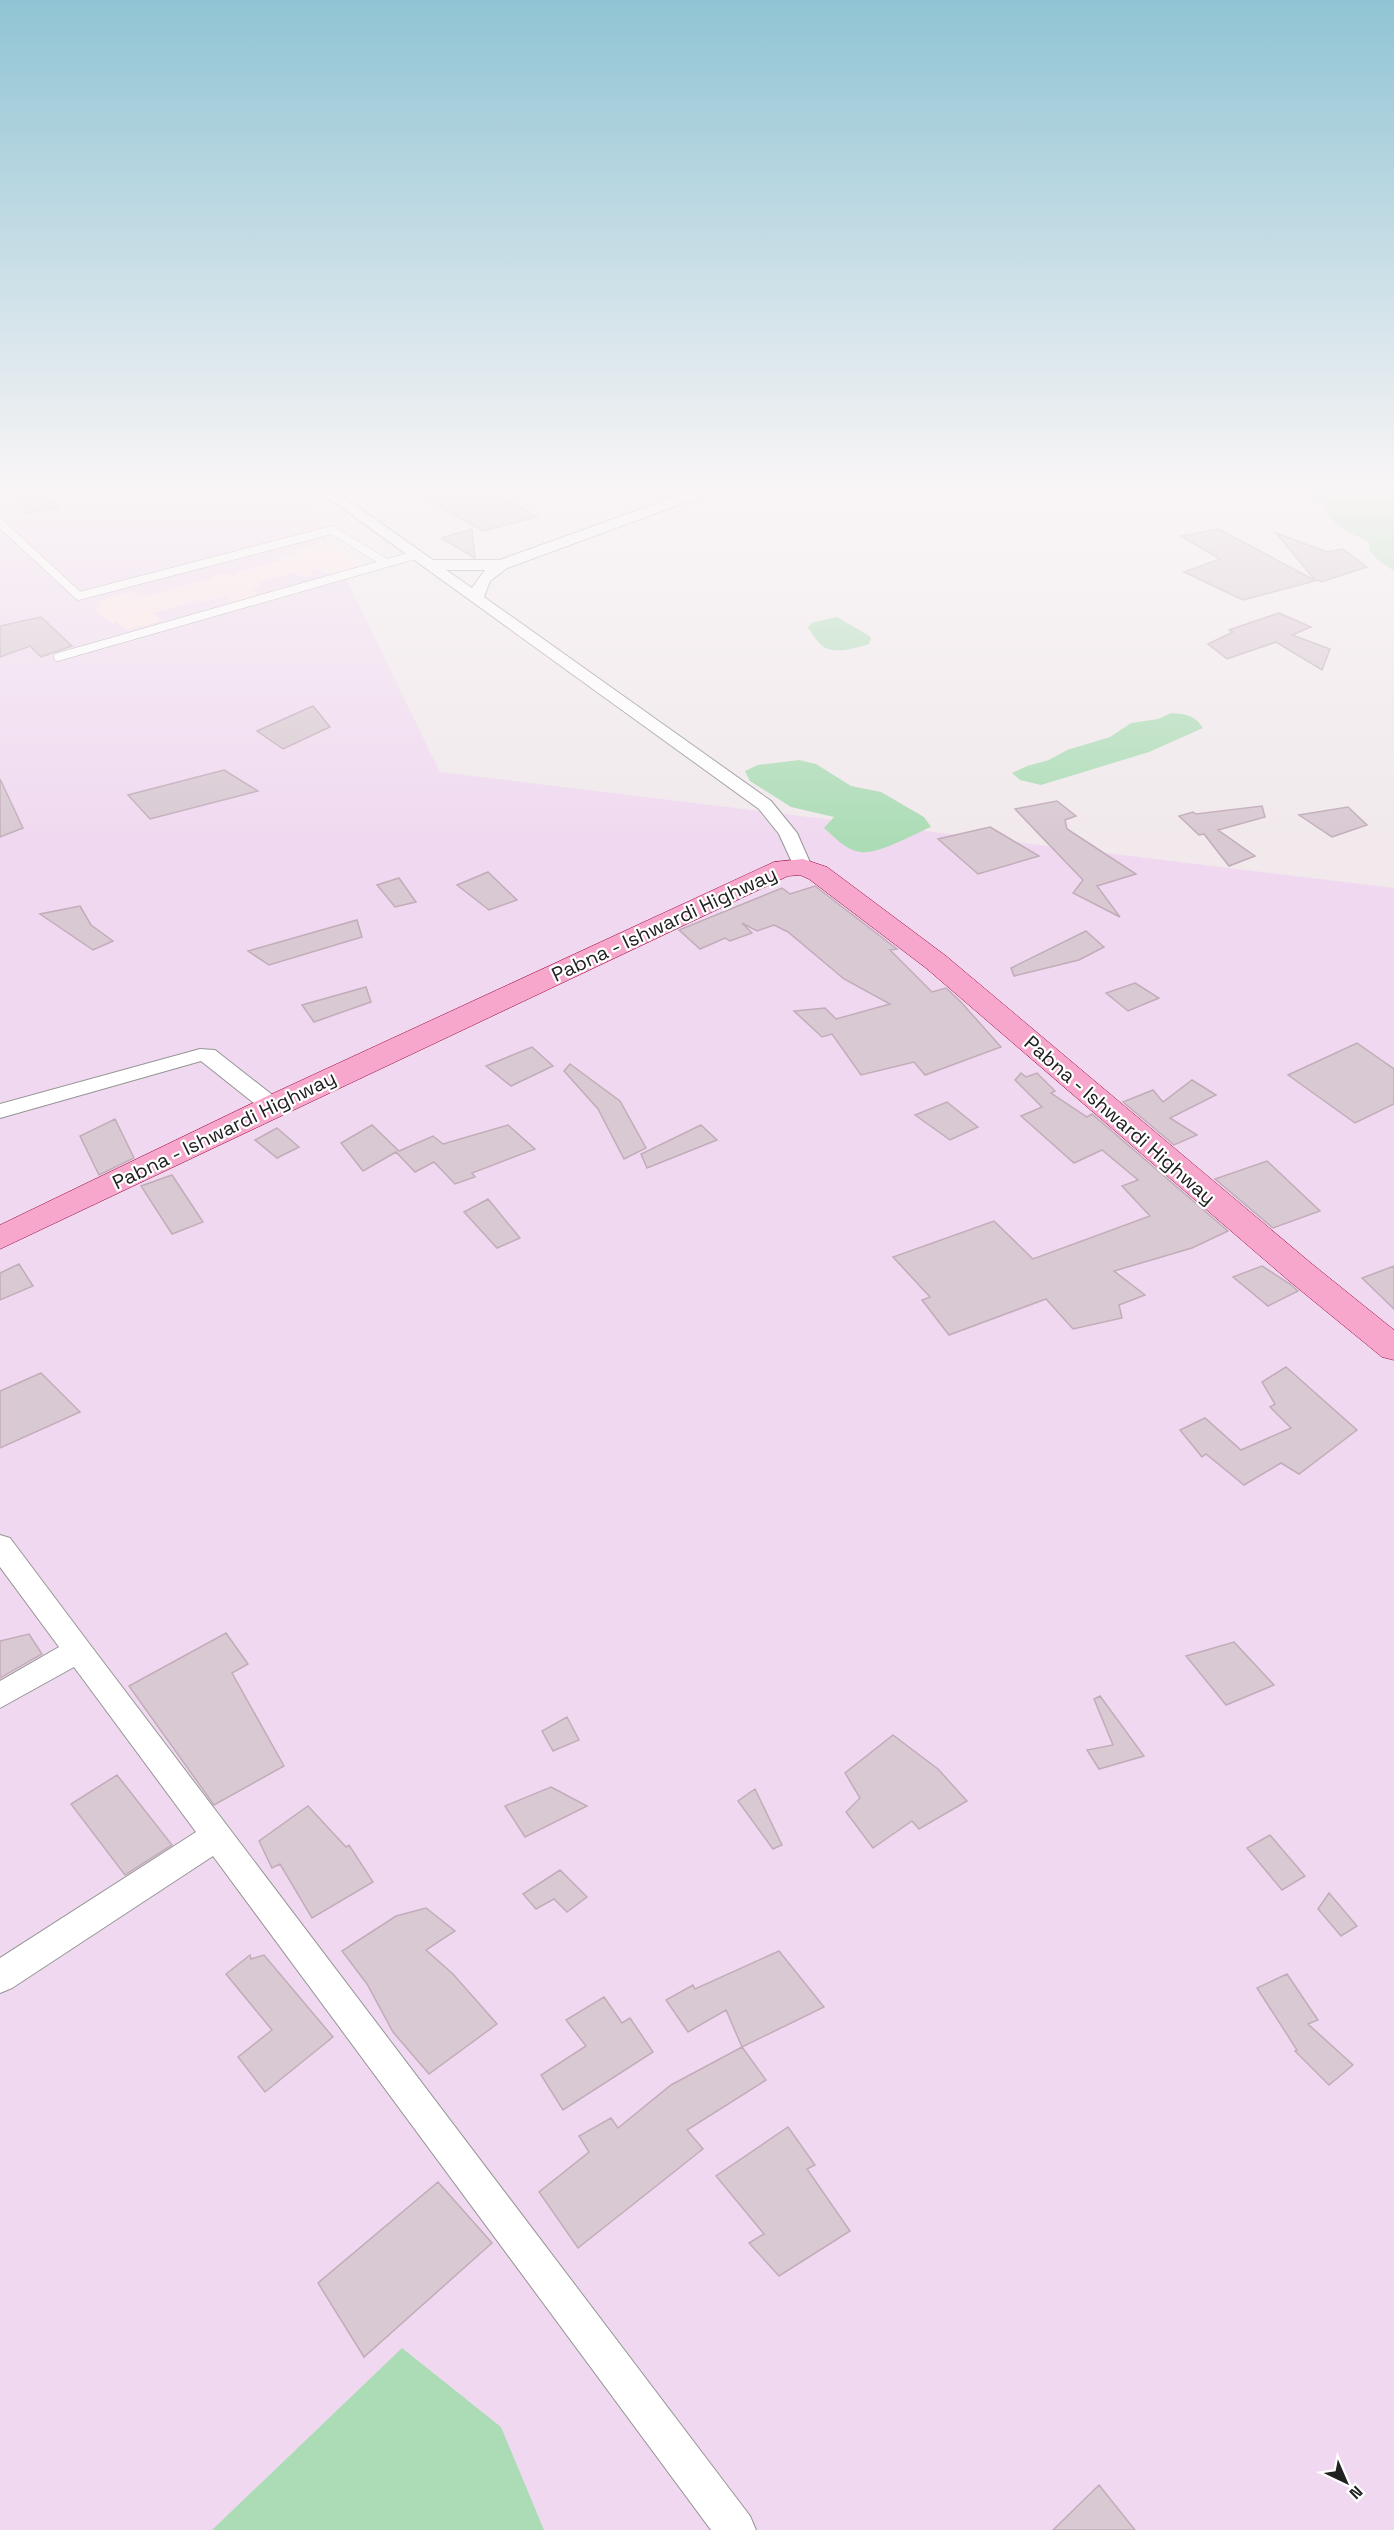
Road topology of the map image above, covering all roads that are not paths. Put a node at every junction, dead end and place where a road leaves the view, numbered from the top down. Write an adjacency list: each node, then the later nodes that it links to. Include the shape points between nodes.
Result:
1 (243, 604): 3 (lane)
2 (483, 604): 4 (street, via 765,805 788,833)
3 (58, 657)
4 (803, 867): 5 (main road, Pabna - Ishwardi Highway, via 783,868); 8 (main road, Pabna - Ishwardi Highway, via 818,873 936,962)
5 (272, 1106): 6 (street, via 207,1055 200,1055); 7 (main road, Pabna - Ishwardi Highway)
6 (0, 1111)
7 (0, 1238)
8 (1394, 1348)
9 (0, 1546): 10 (street)
10 (78, 1650): 11 (street); 12 (street)
11 (0, 1696)
12 (217, 1836): 13 (street); 14 (street)
13 (0, 1977)
14 (736, 2530)

